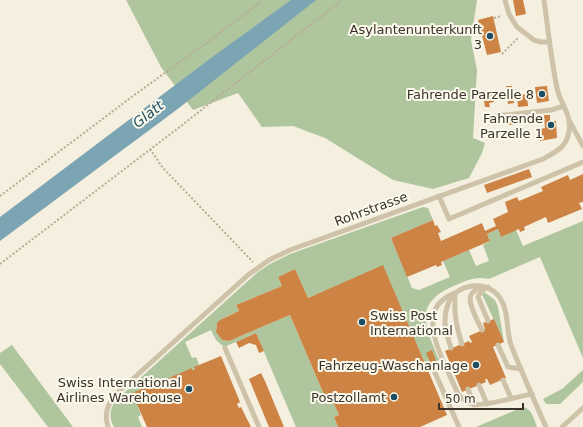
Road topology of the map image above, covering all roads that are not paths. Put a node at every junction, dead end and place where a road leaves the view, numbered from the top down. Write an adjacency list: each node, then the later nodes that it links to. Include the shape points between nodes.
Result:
1 (506, 0): 3 (lane, via 512,21 524,33 534,40)
2 (544, 0): 3 (lane)
3 (549, 42): 4 (lane, via 558,90)
4 (564, 106): 5 (lane, via 551,110); 6 (lane)
5 (496, 116)
6 (570, 122): 7 (lane); 9 (lane, Rohrstrasse, via 566,143 558,152)
7 (583, 146)
8 (583, 162): 9 (lane, via 449,219)
9 (439, 196): 29 (lane, Rohrstrasse, via 290,250 258,267 115,395 108,406)
10 (480, 286): 11 (lane); 12 (lane, via 470,285); 14 (lane, via 470,296 470,303)
11 (488, 288): 13 (lane, via 481,291 478,297); 20 (lane, via 495,291 504,306 511,344)
12 (455, 292): 15 (lane, via 456,328); 18 (lane, via 448,302 444,322); 27 (lane, via 444,298 436,308 433,331 458,394 464,401)
13 (488, 321)
14 (482, 330)
15 (462, 344)
16 (498, 345): 20 (lane, via 508,367)
17 (225, 348): 30 (lane)
18 (451, 348)
19 (432, 366): 31 (lane)
20 (522, 369): 24 (lane)
21 (503, 380): 25 (lane)
22 (479, 385): 26 (lane)
23 (468, 389): 27 (lane)
24 (532, 394): 25 (lane); 32 (lane)
25 (511, 398): 26 (lane)
26 (487, 404): 27 (lane)
27 (474, 405)
28 (583, 408): 33 (lane)
29 (108, 427)
30 (259, 427)
31 (459, 427)
32 (546, 427)
33 (562, 427)

